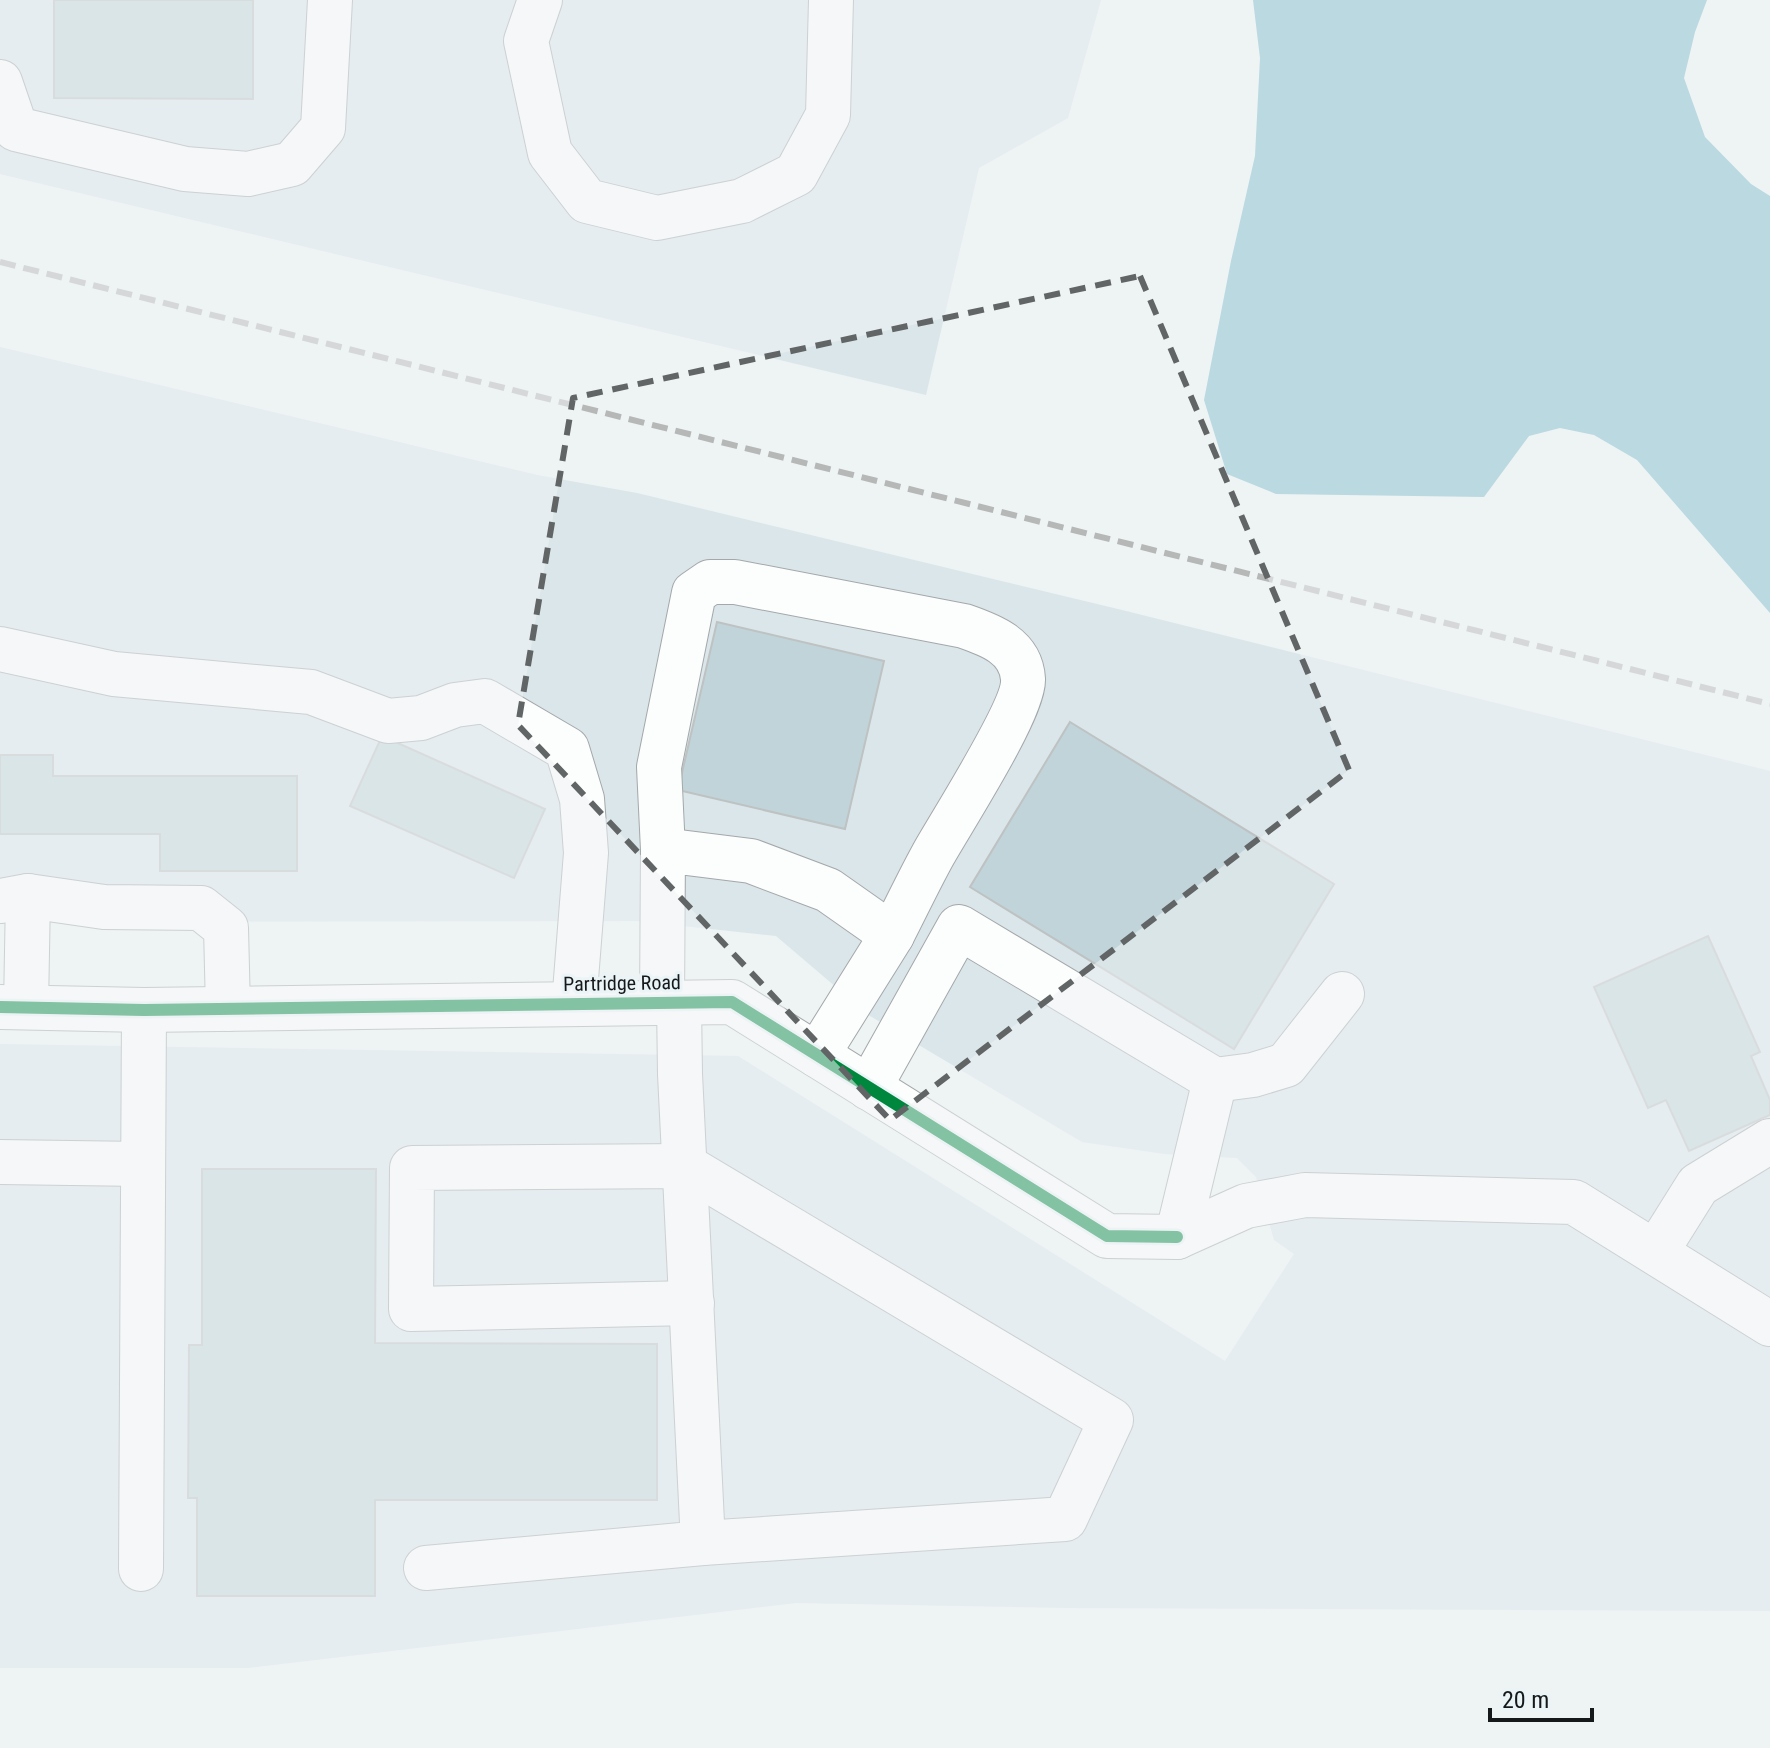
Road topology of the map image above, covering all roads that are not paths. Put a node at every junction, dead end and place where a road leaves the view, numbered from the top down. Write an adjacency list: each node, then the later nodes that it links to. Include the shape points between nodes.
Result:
1 (330, 0): 4 (street, via 323,128 292,164 248,174 185,169 16,129)
2 (540, 0): 3 (street, via 526,41 550,153 587,201 657,218 742,201 796,174 828,115)
3 (831, 0)
4 (0, 85)
5 (0, 649): 11 (street, via 114,674 311,692 388,721 485,701 567,749 582,799 586,853)
6 (663, 850): 8 (street, via 751,861 828,890); 8 (street, via 659,767 694,593 710,582 735,582 997,638 1018,659 1024,681 1013,715); 10 (street)
7 (14, 899): 12 (street); 13 (street, via 201,908 226,928)
8 (892, 935): 15 (street)
9 (1342, 994): 16 (street, via 1286,1065)
10 (671, 1003): 11 (street, Partridge Road); 15 (street, Partridge Road, via 732,1002); 21 (street)
11 (574, 1004): 13 (street, Partridge Road)
12 (13, 1007): 14 (street, Partridge Road)
13 (228, 1009): 14 (street, Partridge Road)
14 (144, 1010): 20 (street)
15 (817, 1055): 17 (street, Partridge Road)
16 (1215, 1080): 17 (street, via 959,927); 22 (street)
17 (869, 1088): 22 (street, Partridge Road, via 1107,1236)
18 (1770, 1141): 23 (street, via 1698,1185)
19 (0, 1162): 20 (street)
20 (142, 1164): 28 (street)
21 (685, 1166): 24 (street); 24 (street, via 412,1168 411,1309); 26 (street, via 1111,1420 1065,1519)
22 (1177, 1237): 23 (street, via 1246,1206 1305,1195 1574,1202)
23 (1656, 1252): 25 (street)
24 (692, 1303): 26 (street)
25 (1770, 1324)
26 (703, 1543): 27 (street)
27 (426, 1568)
28 (141, 1569)

